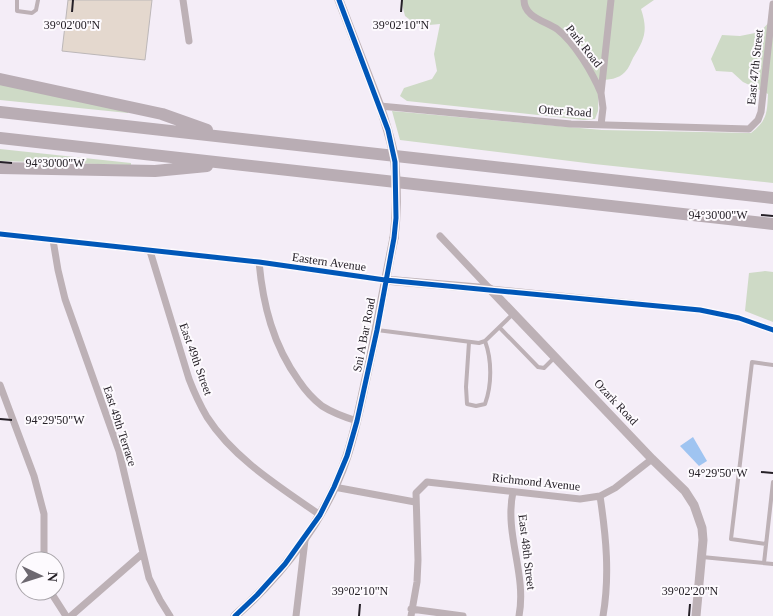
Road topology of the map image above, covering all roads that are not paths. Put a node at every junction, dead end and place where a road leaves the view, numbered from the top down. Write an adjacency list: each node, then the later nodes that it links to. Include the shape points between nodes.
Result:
1 (17, 0): 2 (lane, via 18,10 32,13)
2 (38, 0)
3 (183, 0): 8 (street)
4 (339, 0): 11 (street, Sni A Bar Road)
5 (524, 0): 10 (street, Park Road, via 528,12 564,34 593,74)
6 (611, 0): 10 (street)
7 (773, 4): 14 (street, East 47th Street, via 762,112)
8 (189, 41)
9 (0, 79): 16 (highway, via 162,114)
10 (601, 93): 13 (street)
11 (380, 106): 13 (street, Otter Road); 26 (street, Sni A Bar Road, bridge, via 395,162 396,218)
12 (0, 112): 16 (highway)
13 (601, 125): 14 (street, Otter Road)
14 (749, 128)
15 (0, 138): 17 (highway)
16 (228, 138): 19 (highway)
17 (232, 164): 18 (highway, via 155,171); 20 (highway)
18 (0, 168)
19 (773, 198)
20 (773, 224)
21 (0, 234): 23 (street, Eastern Avenue)
22 (440, 236): 27 (street, Ozark Road)
23 (53, 240): 24 (street, Eastern Avenue); 48 (street, East 49th Terrace, via 65,299 119,452)
24 (150, 251): 25 (street, Eastern Avenue); 44 (street, East 49th Street, via 189,379 208,418 240,456)
25 (259, 262): 26 (street, Eastern Avenue); 37 (street, via 268,317 291,370 320,405)
26 (385, 280): 27 (street, Eastern Avenue); 30 (street, Sni A Bar Road)
27 (490, 289): 28 (street, Ozark Road); 31 (street, Eastern Avenue, via 700,310 740,318)
28 (514, 313): 29 (lane); 34 (street, Ozark Road)
29 (500, 328): 32 (lane); 34 (lane, via 538,368 544,368)
30 (377, 330): 33 (lane); 37 (street, Sni A Bar Road)
31 (773, 330)
32 (485, 341): 33 (lane); 33 (lane, via 490,355 489,394 485,404 476,406 467,404)
33 (469, 342)
34 (556, 356): 38 (street, Ozark Road)
35 (773, 365): 46 (lane, via 752,362 731,539)
36 (0, 385): 47 (street, via 34,476 44,514)
37 (357, 422): 40 (street, Sni A Bar Road)
38 (652, 459): 42 (street, Richmond Avenue); 49 (street, Ozark Road, via 685,491 694,505 702,528)
39 (773, 481): 46 (lane)
40 (334, 488): 43 (street); 44 (street, Sni A Bar Road)
41 (513, 492): 42 (street, Richmond Avenue, via 580,499); 43 (street, Richmond Avenue, via 427,482 416,493); 60 (street, East 48th Street, via 510,525 521,593)
42 (600, 496): 61 (street, via 608,566)
43 (415, 502): 53 (street, via 418,560)
44 (320, 515): 45 (street, Sni A Bar Road)
45 (305, 537): 57 (street, Sni A Bar Road, via 285,564); 58 (street)
46 (766, 544): 50 (lane)
47 (44, 551)
48 (143, 553): 55 (street); 56 (street, East 49th Terrace, via 150,578)
49 (702, 557): 50 (lane); 62 (street, Ozark Road)
50 (764, 563): 51 (lane)
51 (773, 564)
52 (56, 601): 54 (street)
53 (411, 613): 59 (street)
54 (66, 616)
55 (71, 616)
56 (170, 616)
57 (235, 616)
58 (296, 616)
59 (463, 616)
60 (520, 616)
61 (603, 616)
62 (696, 616)

